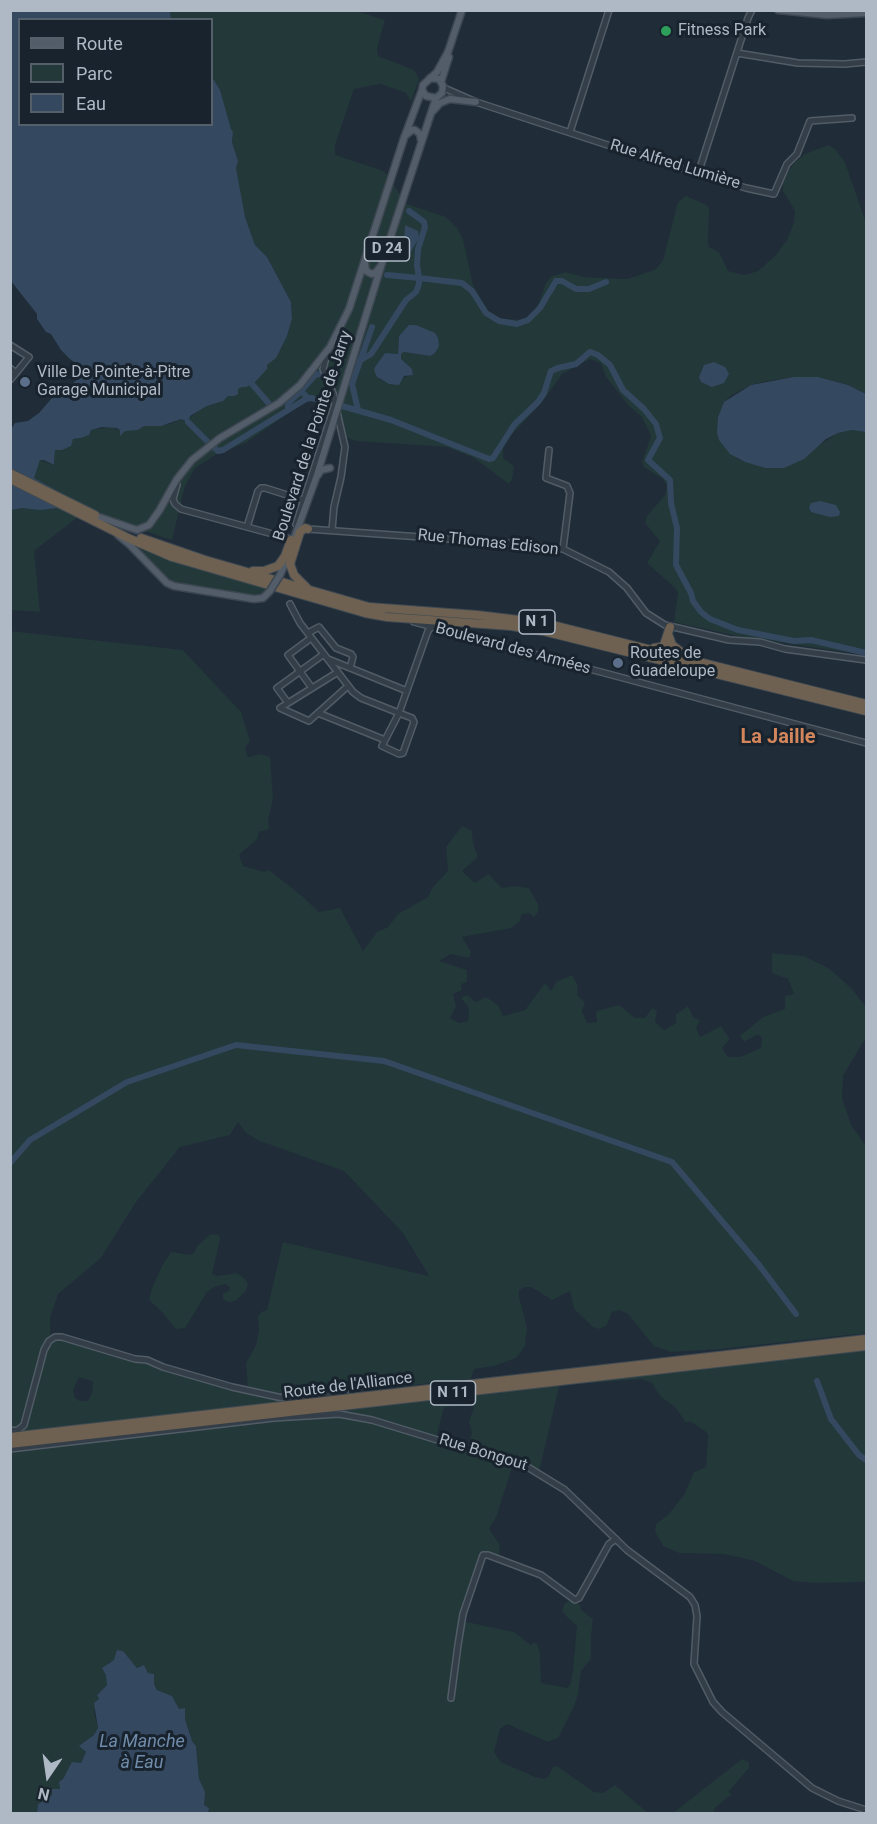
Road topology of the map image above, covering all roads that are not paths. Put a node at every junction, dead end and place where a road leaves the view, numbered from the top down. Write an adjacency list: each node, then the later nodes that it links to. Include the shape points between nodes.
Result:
1 (464, 10): 11 (main road, D 24)
2 (609, 10): 19 (street)
3 (747, 10): 9 (street)
4 (752, 10): 9 (street)
5 (778, 10): 8 (main road, via 827,15)
6 (816, 10): 7 (main road)
7 (855, 10)
8 (867, 13)
9 (747, 18): 10 (street)
10 (737, 53): 12 (street, via 798,63); 22 (street)
11 (445, 61): 13 (main road, D 24); 15 (main road, D 24)
12 (867, 62)
13 (430, 78): 14 (main road, Boulevard de la Pointe de Jarry); 15 (main road, via 436,78)
14 (422, 90): 15 (main road, via 426,96); 20 (main road, Boulevard de la Pointe de Jarry / D 24)
15 (441, 91): 16 (street, Rue Alfred Lumière); 18 (main road, Boulevard de la Pointe de Jarry / D 24)
16 (476, 102): 18 (main road, via 444,101 437,106); 19 (street, Rue Alfred Lumière)
17 (852, 118): 22 (street, Rue Alfred Lumière, via 810,121 774,194)
18 (426, 128): 21 (main road, Boulevard de la Pointe de Jarry / D 24)
19 (570, 132): 22 (street, Rue Alfred Lumière)
20 (404, 138): 21 (main road, via 415,130 420,134); 23 (main road, Boulevard de la Pointe de Jarry / D 24)
21 (421, 144): 24 (main road, Boulevard de la Pointe de Jarry / D 24)
22 (698, 174)
23 (365, 257): 24 (main road, via 369,273 376,272); 25 (main road, Boulevard de la Pointe de Jarry / D 24)
24 (382, 263): 26 (main road, Boulevard de la Pointe de Jarry / D 24)
25 (357, 284): 26 (main road, via 363,276 370,277); 28 (main road, Boulevard de la Pointe de Jarry / D 24, via 341,329)
26 (373, 292): 32 (main road, Boulevard de la Pointe de Jarry / D 24)
27 (10, 345): 30 (street, via 28,357)
28 (330, 347): 32 (street, Boulevard de la Pointe de Jarry / D 24, via 322,367 335,398); 36 (main road, Boulevard de la Pointe de Jarry / D 24, via 300,385 279,403 211,444)
29 (10, 368): 30 (street)
30 (16, 373): 31 (street)
31 (10, 380)
32 (335, 413): 34 (street, Boulevard de la Pointe de Jarry / D 24); 35 (main road, Boulevard de la Pointe de Jarry / D 24); 40 (street, via 345,447)
33 (549, 450): 50 (street, via 546,478 567,486 570,493)
34 (319, 456): 35 (street); 42 (street, Boulevard de la Pointe de Jarry / D 24)
35 (320, 465): 37 (street); 39 (main road, Boulevard de la Pointe de Jarry / D 24)
36 (185, 468): 44 (main road, D 24, via 149,525 137,530); 45 (street, via 175,489 174,502 181,509)
37 (330, 468): 39 (main road); 40 (street)
38 (10, 473): 43 (highway, N 1)
39 (317, 475): 42 (main road, Boulevard de la Pointe de Jarry / D 24)
40 (341, 477): 47 (street)
41 (10, 480): 43 (highway, N 1)
42 (306, 501): 45 (street, via 261,488); 48 (street, Boulevard de la Pointe de Jarry / D 24); 49 (main road, Boulevard de la Pointe de Jarry / D 24, bridge, via 280,575 263,598 254,600 167,583)
43 (75, 510): 44 (highway, N 1); 49 (highway)
44 (100, 520): 49 (main road, Boulevard de la Pointe de Jarry / D 24); 51 (highway, N 1, via 144,540); 54 (highway, N 1, via 172,557)
45 (248, 527): 48 (street)
46 (308, 529): 47 (street, Rue Thomas Edison); 52 (highway, via 300,532 290,564 297,579)
47 (332, 530): 50 (street, Rue Thomas Edison)
48 (291, 540): 51 (highway, via 281,562 267,570 253,571)
49 (130, 545)
50 (563, 549): 56 (street, Rue Thomas Edison, via 609,572 646,613)
51 (205, 560): 52 (highway, N 1)
52 (310, 591): 58 (highway, N 1, via 369,607 512,618)
53 (290, 604): 57 (street)
54 (334, 604): 55 (street, Boulevard des Armées, via 360,615); 65 (highway, N 1, via 376,615 527,628)
55 (430, 627): 70 (street); 80 (street, Boulevard des Armées)
56 (669, 630): 58 (highway, via 664,645 658,648); 60 (street, Rue Thomas Edison); 61 (highway, via 678,652)
57 (309, 635): 59 (street); 62 (street, via 319,627 336,648 351,654); 63 (street, via 289,654)
58 (600, 636): 61 (highway, N 1)
59 (326, 656): 62 (street); 63 (street); 64 (street)
60 (867, 660)
61 (720, 667): 65 (highway, N 1)
62 (350, 668): 70 (street)
63 (300, 671): 69 (street); 75 (street, via 277,688)
64 (338, 672): 68 (street); 69 (street)
65 (733, 674): 66 (highway); 71 (highway); 73 (highway, N 1); 74 (highway, N 1)
66 (777, 676)
67 (807, 682): 74 (highway)
68 (348, 686): 78 (street); 79 (street, via 361,698)
69 (312, 688): 75 (street)
70 (408, 691): 79 (street)
71 (780, 694)
72 (802, 700): 73 (highway)
73 (833, 702): 77 (highway, N 1)
74 (858, 702): 76 (highway, N 1)
75 (288, 703): 78 (street, via 280,708 309,721)
76 (867, 704)
77 (867, 711)
78 (318, 713): 82 (street)
79 (399, 713): 82 (street); 82 (street, via 414,722 403,753 383,748)
80 (794, 724): 81 (street); 83 (street, Boulevard des Armées)
81 (789, 739)
82 (385, 740)
83 (867, 743)
84 (867, 1339): 88 (highway, Route de l'Alliance / N 11)
85 (867, 1346): 89 (highway, Route de l'Alliance / N 11)
86 (345, 1392): 87 (street, via 293,1399 278,1397 55,1337 44,1350 24,1425)
87 (10, 1431)
88 (10, 1437)
89 (10, 1444)
90 (10, 1449): 91 (street, Rue Bongout, via 274,1418 351,1415 528,1466 566,1490)
91 (616, 1539): 92 (street, via 609,1544 575,1600 542,1575 483,1555 462,1621); 93 (street, Rue Bongout, via 694,1603 694,1664 722,1712 812,1788)
92 (452, 1698)
93 (867, 1810)

